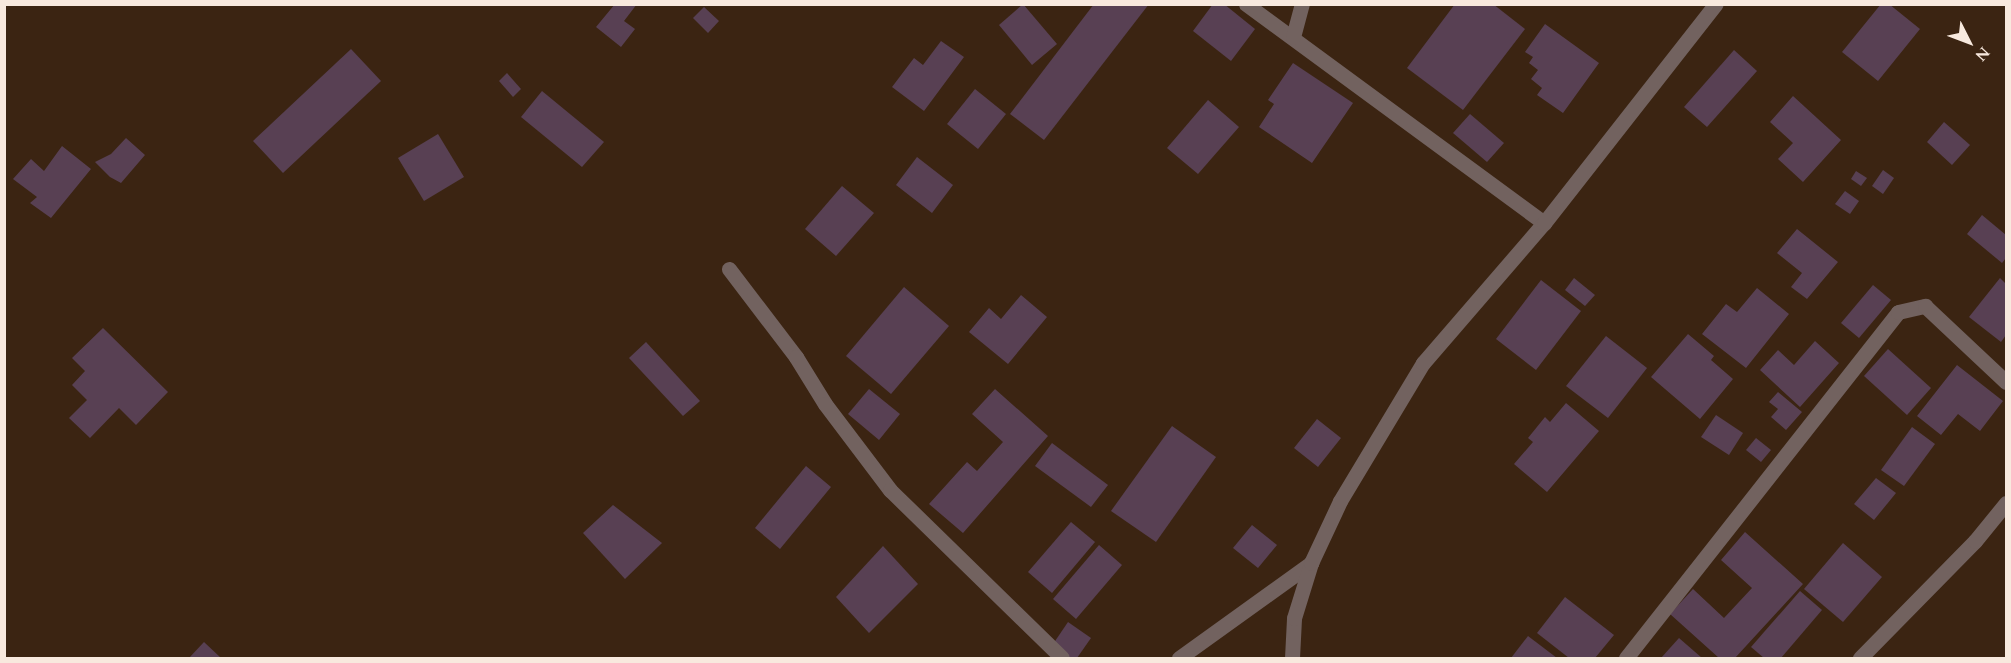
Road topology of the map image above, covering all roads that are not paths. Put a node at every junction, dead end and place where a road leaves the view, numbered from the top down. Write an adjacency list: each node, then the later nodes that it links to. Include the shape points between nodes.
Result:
1 (1246, 4): 4 (street)
2 (1302, 4): 4 (street)
3 (1716, 4): 5 (street)
4 (1293, 37): 5 (street)
5 (1544, 222): 9 (street, via 1424,363 1340,501)
6 (729, 269): 10 (street, via 890,490)
7 (2007, 382): 13 (street, via 1925,306 1898,312)
8 (2007, 503): 14 (street)
9 (1311, 563): 11 (street); 12 (street, via 1294,618)
10 (1062, 658)
11 (1179, 658)
12 (1292, 658)
13 (1626, 658)
14 (1860, 658)

